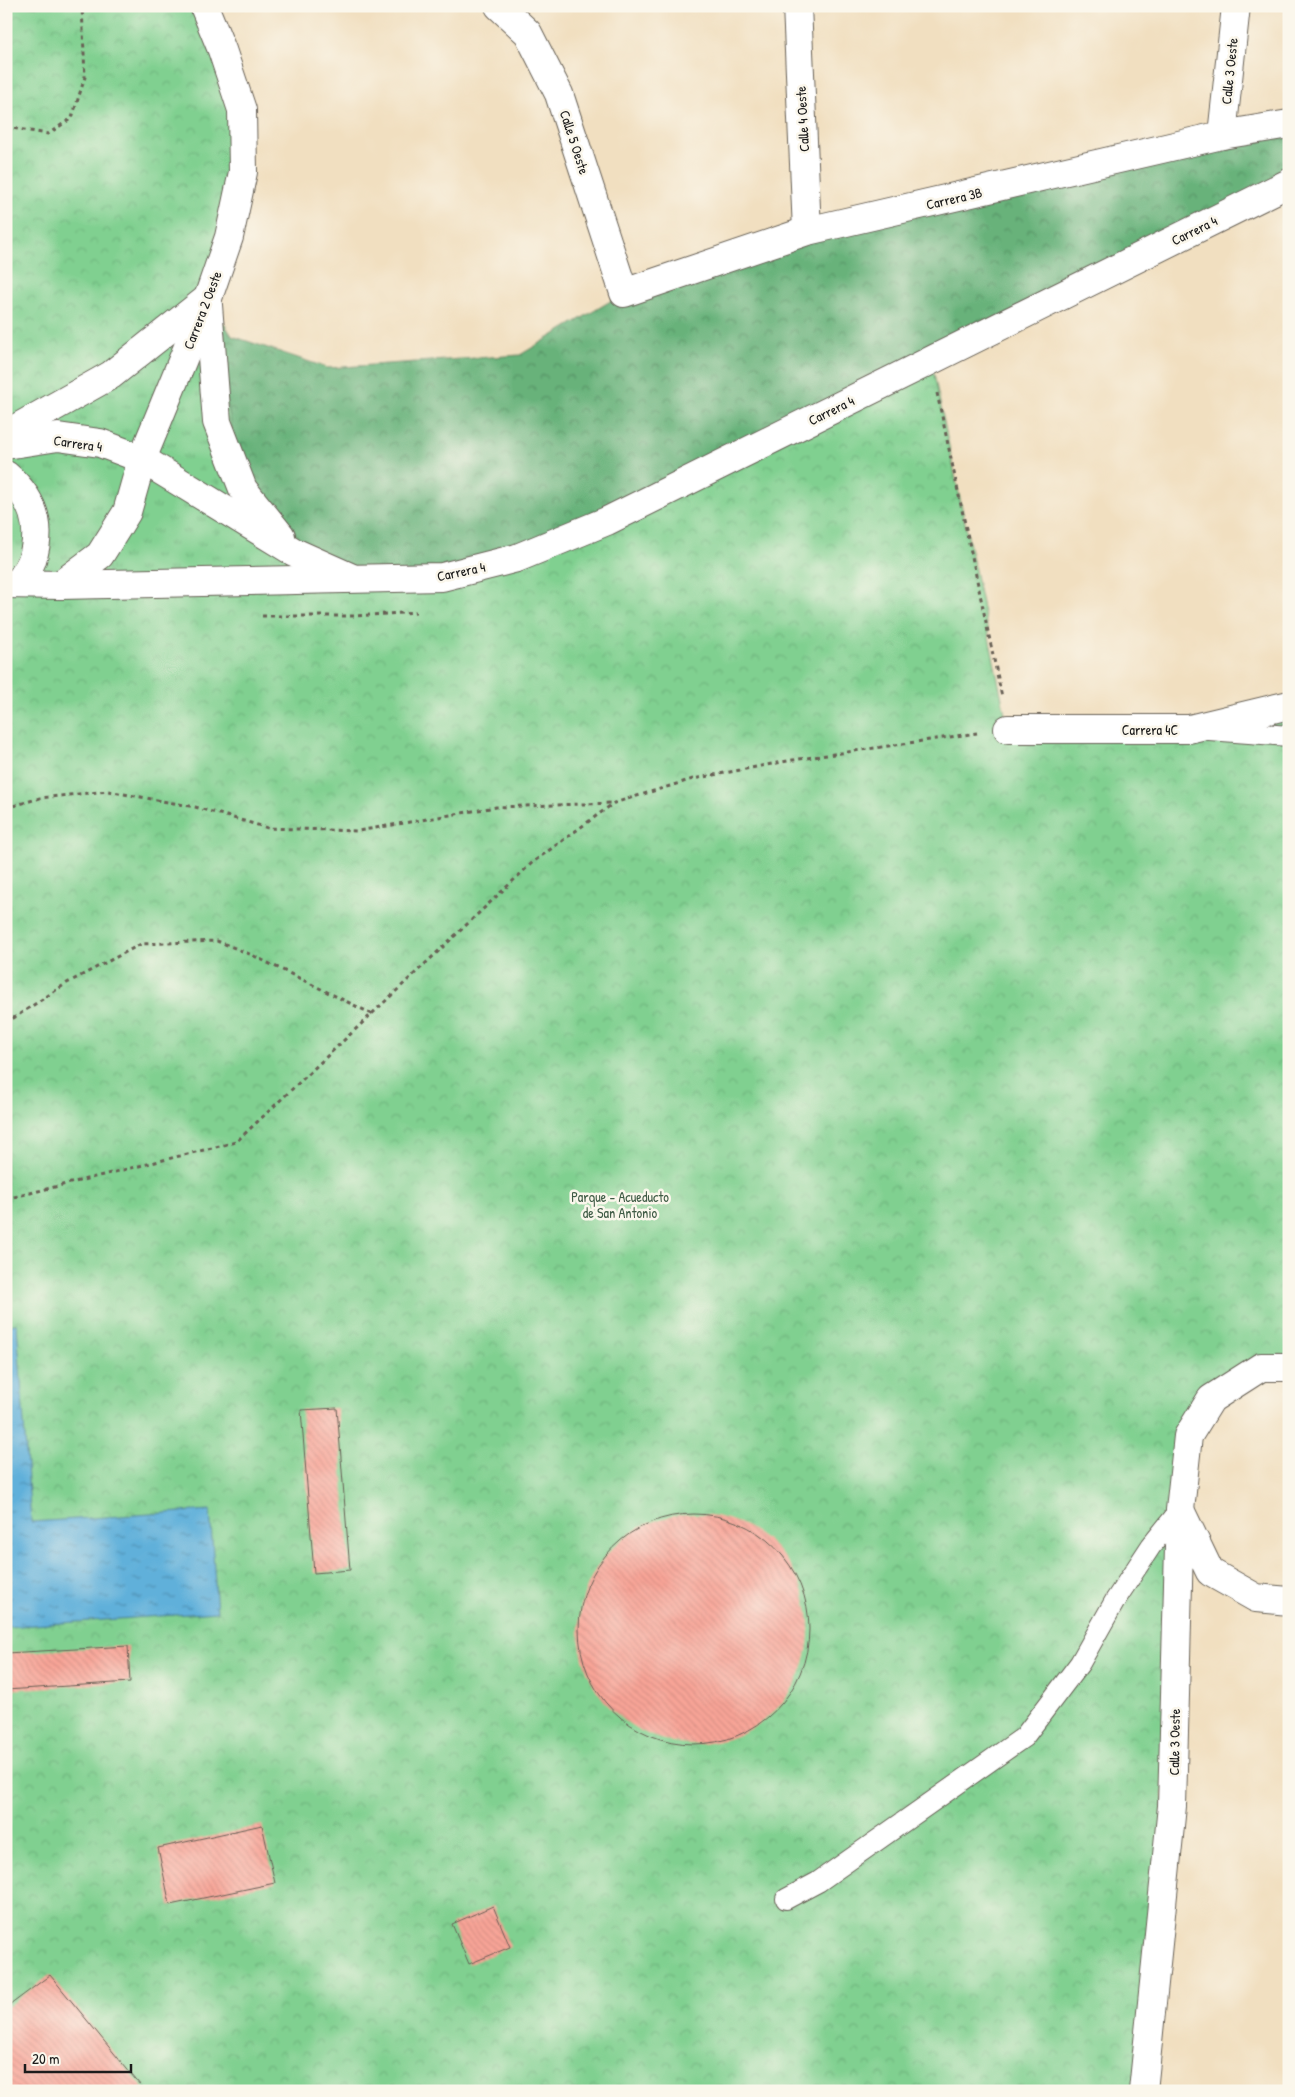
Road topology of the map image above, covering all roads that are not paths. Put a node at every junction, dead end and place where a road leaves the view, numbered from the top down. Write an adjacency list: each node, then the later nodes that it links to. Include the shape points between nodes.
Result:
1 (204, 6): 10 (street, Carrera 2 Oeste, via 242,110 243,172 229,237)
2 (499, 6): 9 (street, Calle 5 Oeste, via 528,33 559,94)
3 (797, 6): 8 (street, Calle 4 Oeste)
4 (1236, 6): 6 (street, Calle 3 Oeste)
5 (1289, 124): 6 (street, Carrera 3B)
6 (1222, 135): 8 (street, Carrera 3B)
7 (1289, 184): 16 (street, Carrera 4, via 607,521 517,558 442,577)
8 (807, 231): 9 (street, Carrera 3B)
9 (624, 293)
10 (208, 298): 11 (street, via 111,375); 13 (street, Carrera 2 Oeste); 15 (street, via 217,422 243,489)
11 (6, 434)
12 (6, 445): 13 (street, Carrera 4, via 58,437 100,443)
13 (142, 459): 15 (street, Carrera 4); 18 (street, Carrera 2 Oeste, via 127,512 100,555)
14 (6, 475): 17 (street, via 19,486 33,509 37,535 32,561)
15 (294, 552): 16 (street, Carrera 4)
16 (356, 580): 18 (street, Carrera 4)
17 (12, 584): 18 (street, Carrera 4)
18 (60, 585)
19 (1289, 705): 21 (street, Carrera 4C)
20 (1008, 729): 21 (street, Carrera 4C)
21 (1189, 729): 22 (lane)
22 (1289, 736)
23 (1289, 1367): 24 (street, Calle 3 Oeste, via 1261,1367 1211,1399 1188,1436)
24 (1180, 1510): 25 (street, via 1210,1572 1256,1598); 26 (lane, via 1116,1599 1080,1663 1024,1737 818,1882); 27 (street, Calle 3 Oeste, via 1172,1806)
25 (1289, 1601)
26 (786, 1899)
27 (1143, 2091)

